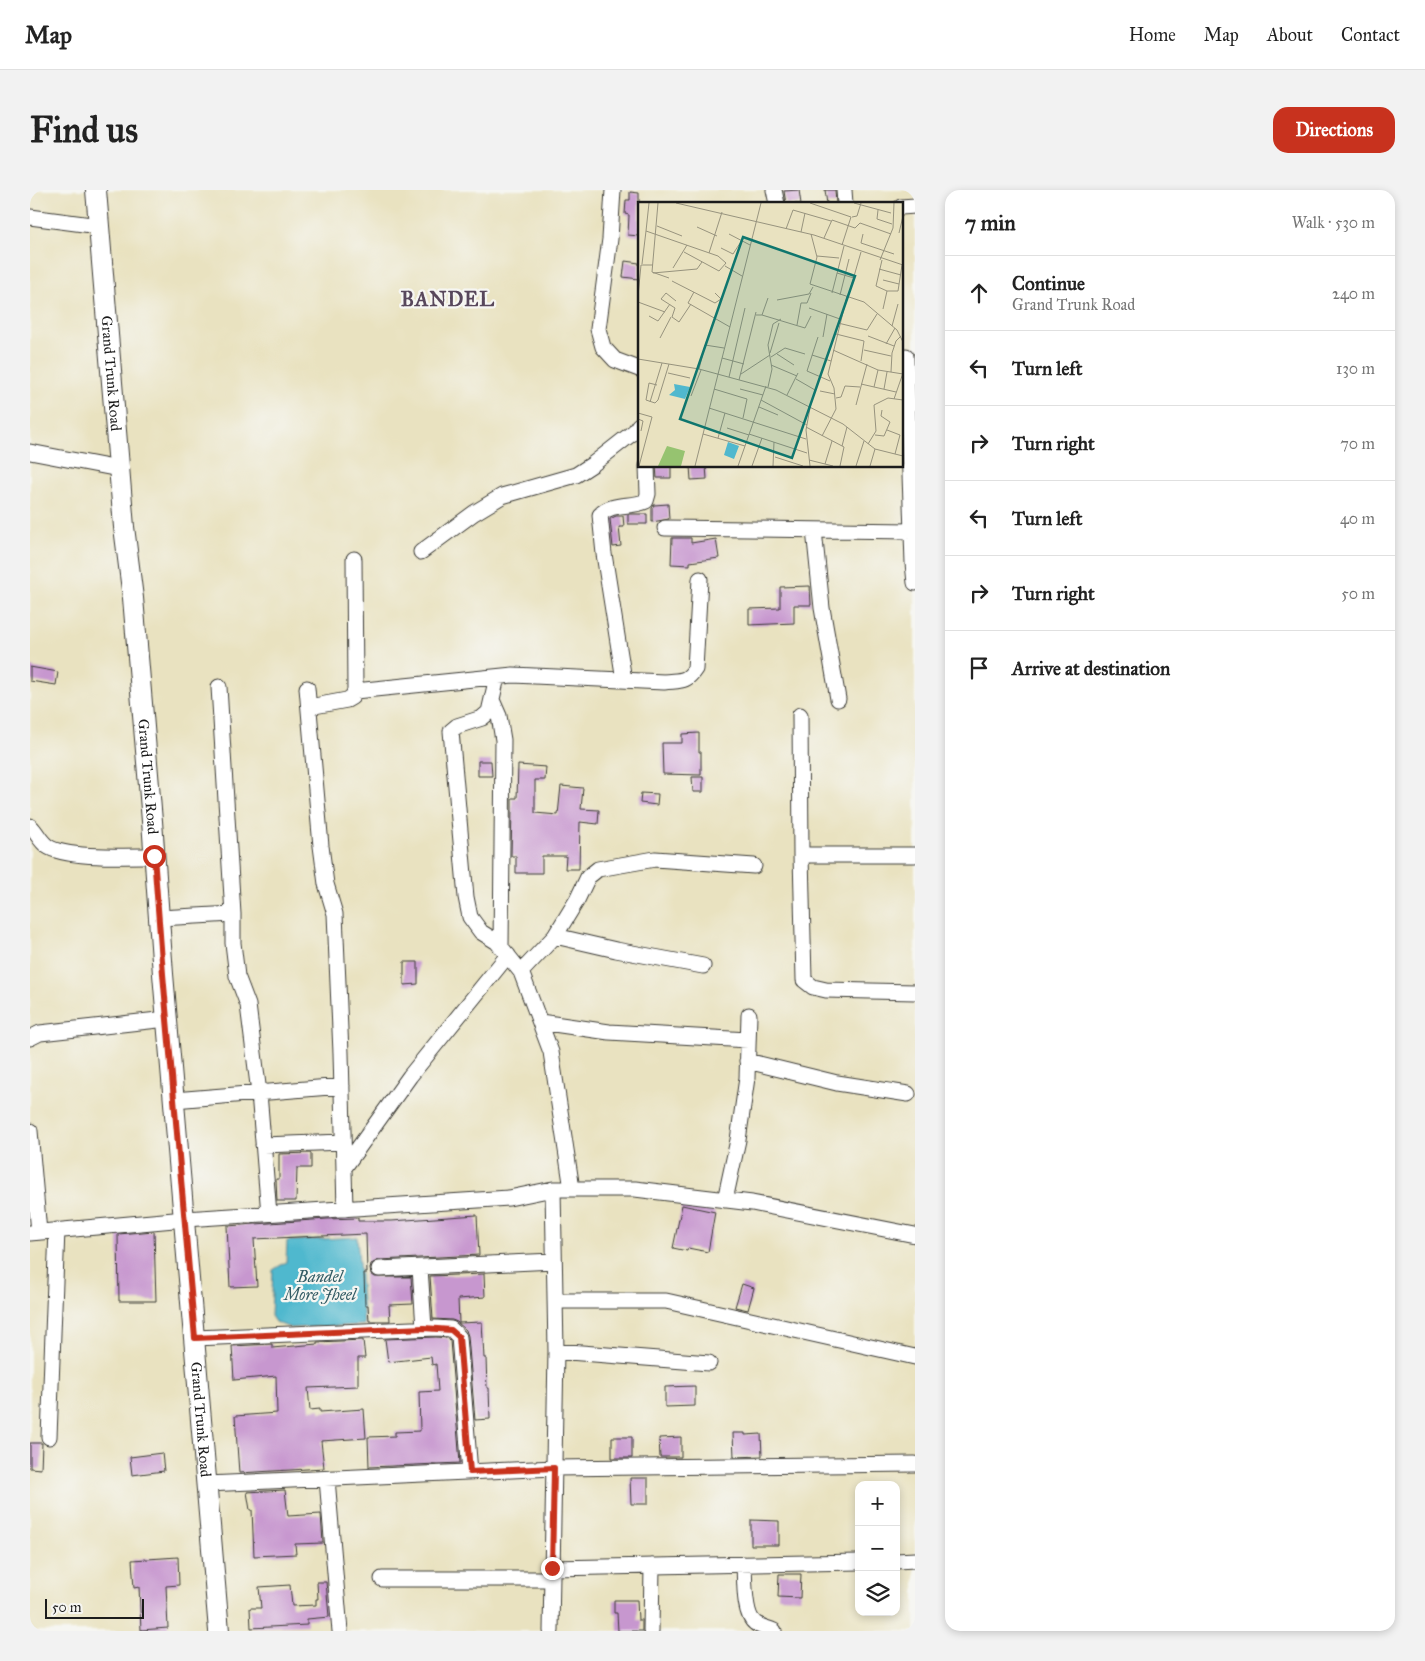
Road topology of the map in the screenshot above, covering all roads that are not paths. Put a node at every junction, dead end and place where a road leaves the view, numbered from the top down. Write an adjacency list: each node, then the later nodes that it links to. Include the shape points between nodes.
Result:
1 (96, 190): 6 (main road, Grand Trunk Road)
2 (613, 190): 8 (street, via 598,329 604,347 616,360)
3 (915, 206): 4 (street)
4 (902, 207)
5 (30, 217): 6 (street)
6 (99, 226): 12 (main road, Grand Trunk Road)
7 (907, 356): 15 (street)
8 (638, 370)
9 (638, 426): 16 (street, via 576,475 502,496)
10 (30, 452): 12 (street)
11 (647, 468): 22 (street, via 646,501 611,508 600,515)
12 (119, 469): 33 (main road, Grand Trunk Road)
13 (666, 528): 14 (street)
14 (814, 530): 15 (street); 26 (street, via 822,608)
15 (912, 532): 18 (street)
16 (422, 552)
17 (354, 560): 25 (street)
18 (914, 563): 20 (street)
19 (700, 579): 22 (street, via 695,669 689,678 664,682)
20 (915, 584)
21 (497, 677): 22 (street); 25 (street); 27 (street)
22 (624, 680)
23 (219, 687): 35 (street)
24 (307, 688): 28 (street)
25 (355, 691): 28 (street, via 347,700)
26 (838, 699)
27 (492, 700): 38 (street, via 499,716 503,740); 38 (street, via 489,712 482,718 450,731 470,917 481,932)
28 (308, 707): 48 (street, via 321,846 326,884 335,914)
29 (800, 715): 31 (street)
30 (30, 826): 33 (street, via 49,848 68,854)
31 (801, 855): 32 (street); 41 (street, via 804,980 813,987 826,990)
32 (915, 855)
33 (154, 856): 36 (main road, Grand Trunk Road)
34 (754, 866): 37 (street, via 655,859 598,869 588,876)
35 (233, 914): 36 (street); 49 (street, via 237,976 248,1006)
36 (159, 918): 43 (main road, Grand Trunk Road)
37 (555, 936): 39 (street); 40 (street)
38 (505, 951): 40 (street); 55 (street)
39 (703, 966)
40 (521, 972): 44 (street)
41 (915, 992)
42 (749, 1015): 46 (street)
43 (167, 1019): 45 (street, via 40,1033); 51 (main road, Grand Trunk Road)
44 (540, 1022): 46 (street, via 609,1032); 57 (street, via 551,1052)
45 (30, 1038)
46 (748, 1040): 47 (street)
47 (747, 1062): 50 (street, via 837,1083); 58 (street, via 738,1140)
48 (342, 1086): 49 (street); 53 (street)
49 (259, 1093): 51 (street); 54 (street)
50 (908, 1094)
51 (174, 1100): 61 (main road, Grand Trunk Road)
52 (30, 1131): 63 (street)
53 (343, 1142): 54 (street); 55 (street)
54 (263, 1145): 60 (street)
55 (344, 1168): 59 (street)
56 (553, 1189): 57 (street); 59 (street, via 510,1198); 65 (street)
57 (572, 1189): 58 (street, via 635,1189)
58 (725, 1200): 64 (street)
59 (345, 1209): 60 (street)
60 (269, 1214): 61 (street)
61 (184, 1220): 62 (street); 70 (main road, Grand Trunk Road)
62 (57, 1230): 63 (street); 74 (street)
63 (35, 1232)
64 (915, 1234)
65 (554, 1261): 66 (street); 68 (street)
66 (420, 1268): 67 (street); 69 (street)
67 (379, 1269)
68 (555, 1301): 71 (street); 72 (street, via 666,1302)
69 (424, 1328): 70 (street); 77 (street, via 451,1330 459,1337)
70 (195, 1338): 79 (main road, Grand Trunk Road)
71 (556, 1351): 73 (street); 76 (street)
72 (915, 1356)
73 (709, 1363)
74 (49, 1437)
75 (915, 1464): 76 (street)
76 (554, 1468): 77 (street); 85 (street)
77 (470, 1472): 78 (street)
78 (326, 1479): 79 (street); 88 (street)
79 (207, 1484): 87 (main road, Grand Trunk Road)
80 (915, 1560): 81 (street)
81 (900, 1561)
82 (855, 1562): 83 (street)
83 (744, 1564): 84 (street); 91 (street, via 750,1616 755,1623)
84 (652, 1566): 85 (street); 90 (street)
85 (552, 1574): 86 (street); 89 (street)
86 (382, 1579)
87 (219, 1631)
88 (340, 1631)
89 (551, 1631)
90 (651, 1631)
91 (774, 1631)

